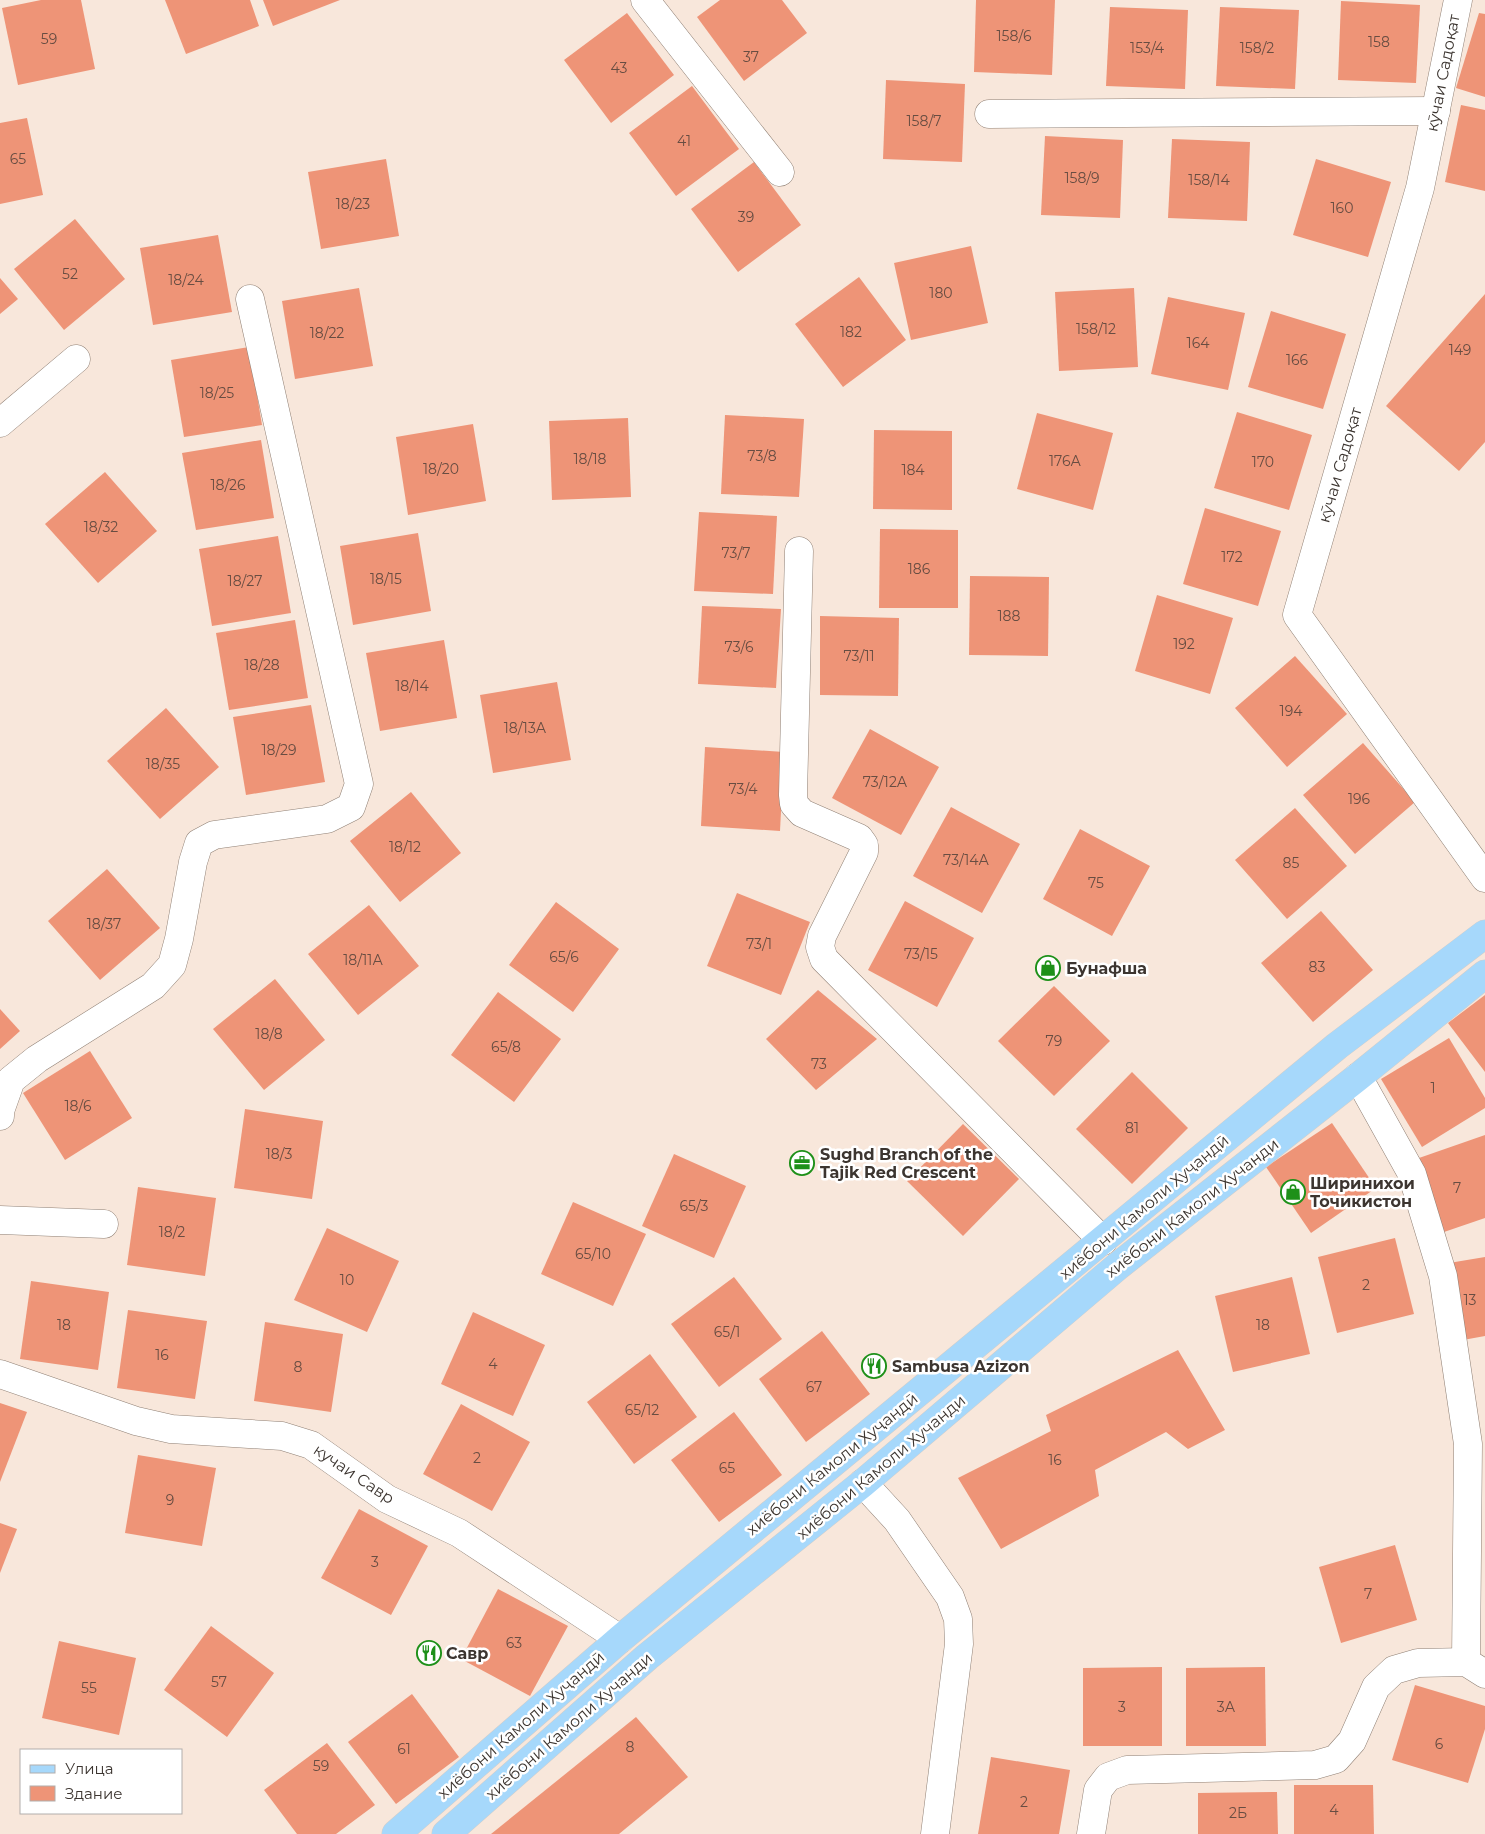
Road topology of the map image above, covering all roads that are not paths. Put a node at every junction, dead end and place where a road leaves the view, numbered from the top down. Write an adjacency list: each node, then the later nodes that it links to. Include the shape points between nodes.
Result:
1 (645, 0): 5 (street)
2 (1458, 0): 3 (street, кӯчаи Садоқат)
3 (1436, 111): 4 (street); 10 (street, кӯчаи Садоқат, via 1420,188 1297,615)
4 (989, 114)
5 (780, 172)
6 (250, 299): 14 (street, via 359,784 351,807 327,819 214,835 200,843 172,965 153,986 37,1058 11,1080)
7 (76, 359): 8 (street)
8 (0, 423)
9 (799, 551): 17 (street, via 794,804 802,813 860,838 864,845 864,852 822,936 820,947 824,959)
10 (1485, 878)
11 (1485, 934): 17 (main road, хиёбони Камоли Хуҷандӣ, via 1338,1046)
12 (1485, 974): 13 (main road, хиёбони Камоли Хучанди)
13 (1358, 1077): 19 (main road, хиёбони Камоли Хучанди, via 1118,1266); 21 (street, via 1412,1174 1443,1276 1468,1444)
14 (0, 1116)
15 (0, 1220): 16 (street)
16 (104, 1224)
17 (1103, 1241): 20 (main road, хиёбони Камоли Хуҷандӣ)
18 (0, 1374): 20 (street, кучаи Савр, via 136,1421 171,1429 282,1436 311,1445 387,1499 459,1532)
19 (863, 1484): 23 (main road, хиёбони Камоли Хучанди, via 647,1657); 24 (street, via 902,1528 950,1596 958,1619 959,1644)
20 (620, 1639): 22 (main road, хиёбони Камоли Хуҷандӣ)
21 (1476, 1668): 25 (street, via 1418,1663 1394,1670 1376,1687 1352,1741 1336,1759 1316,1765 1127,1770 1108,1777 1098,1790)
22 (396, 1834)
23 (446, 1834)
24 (935, 1834)
25 (1091, 1834)

